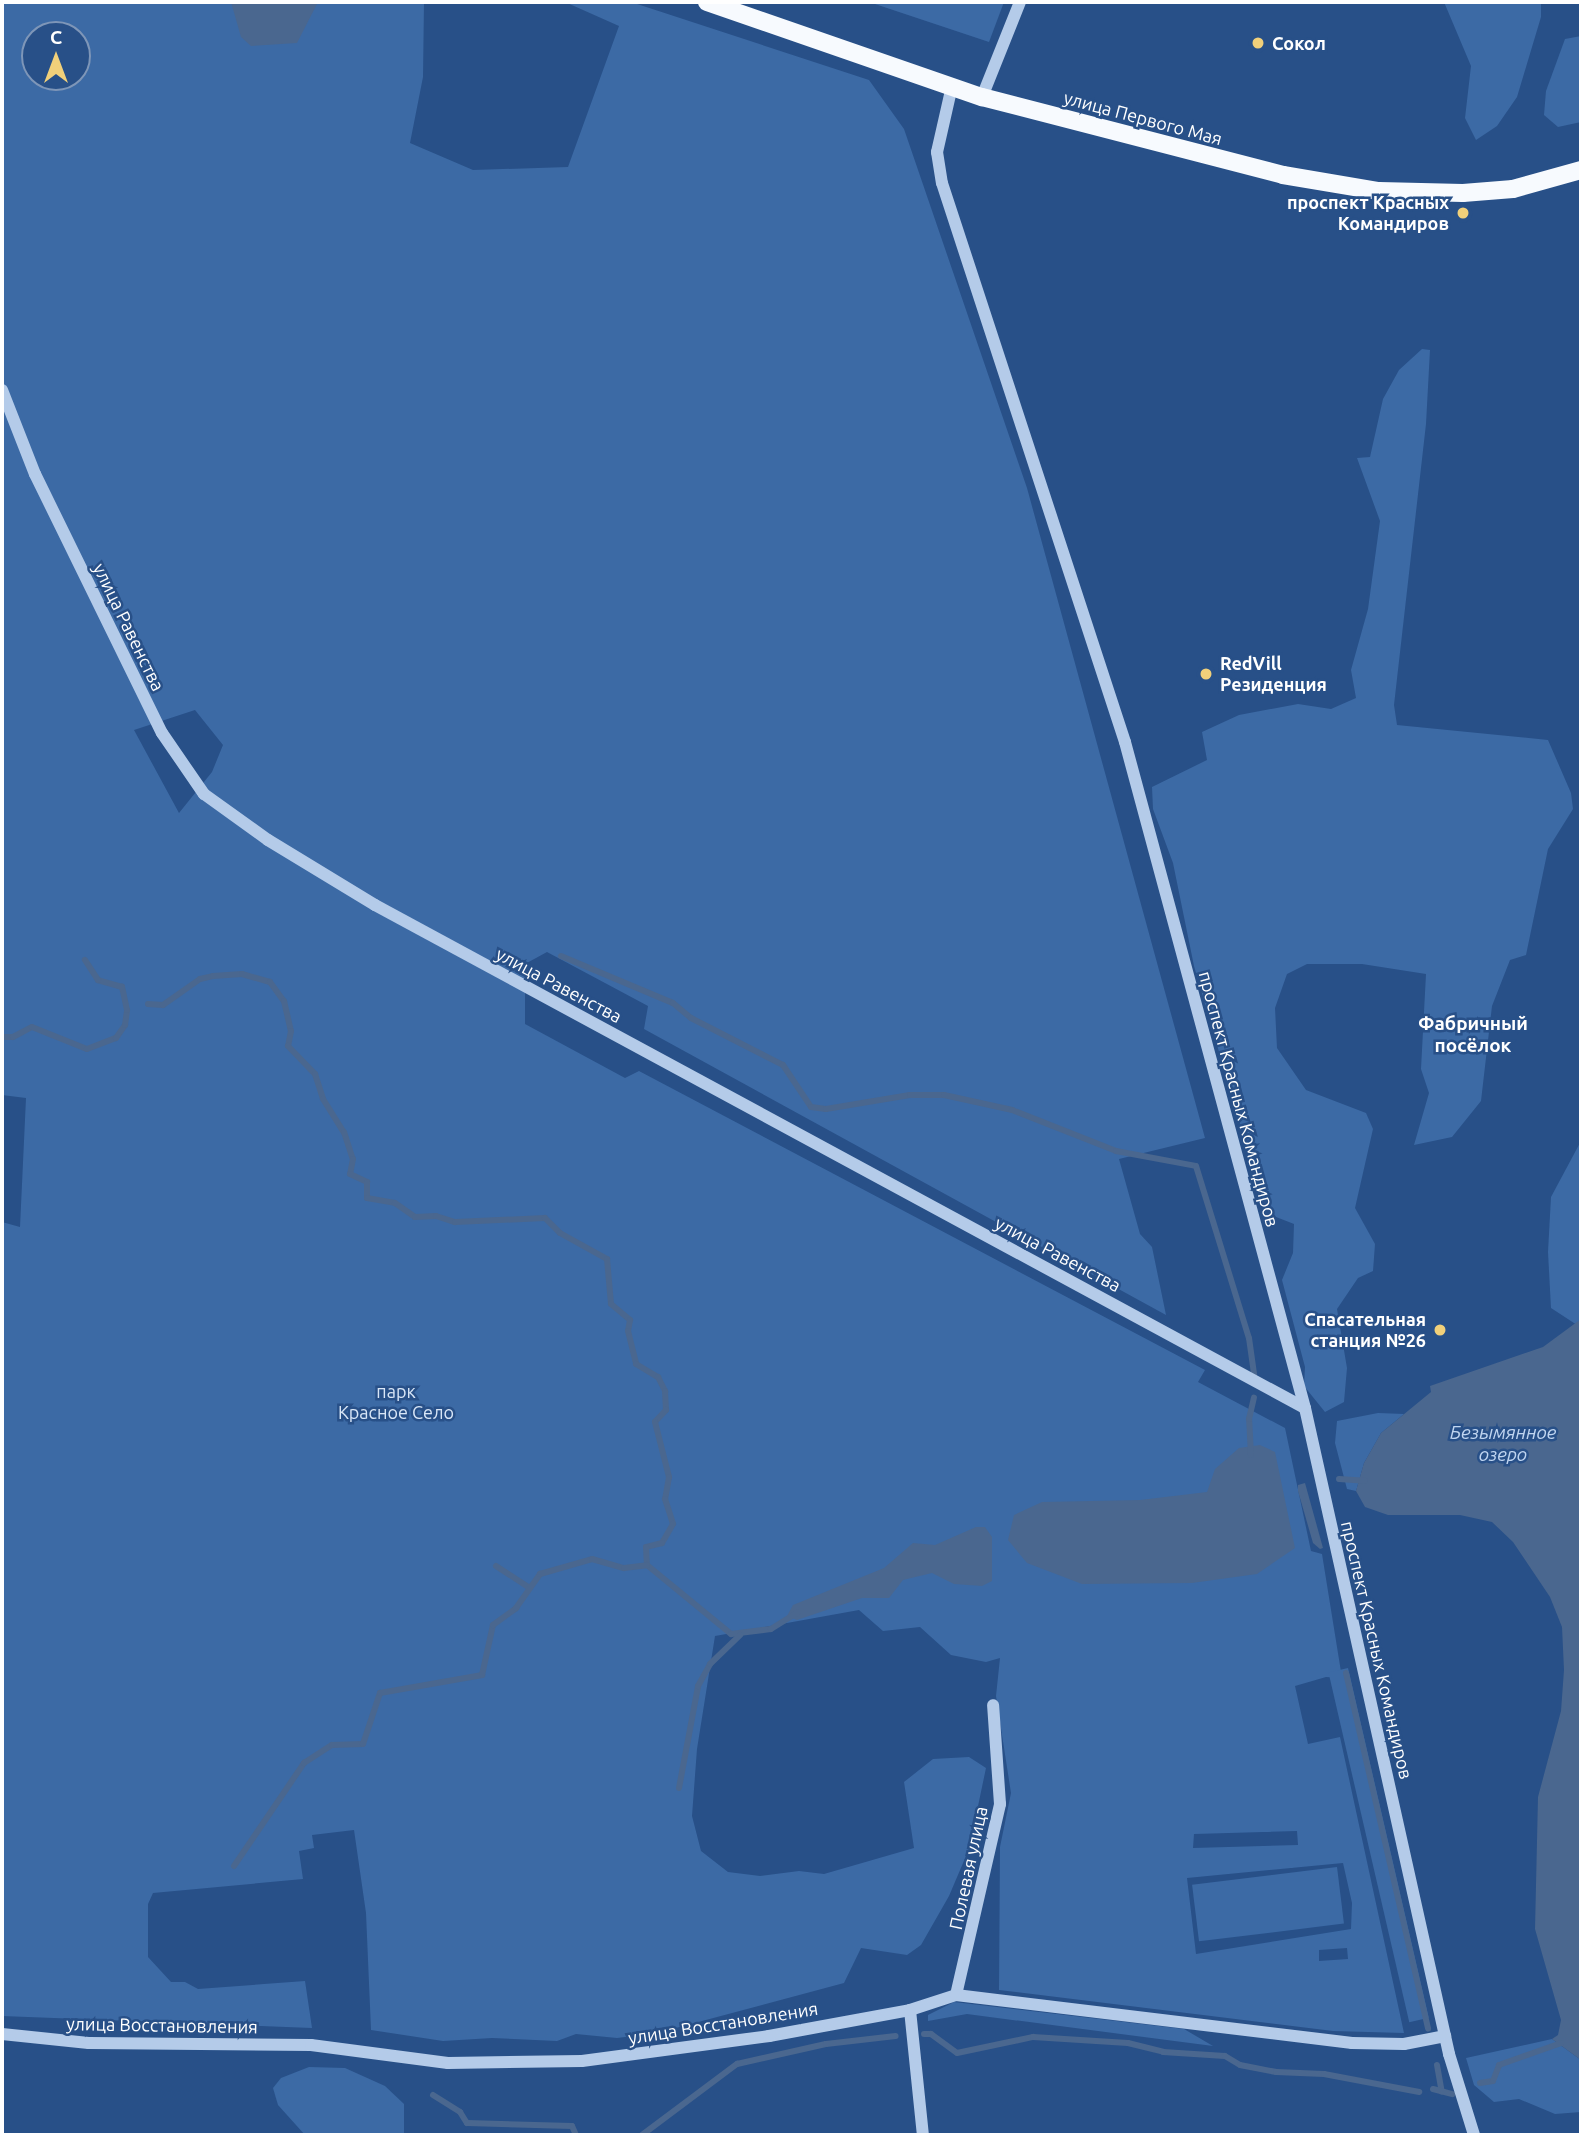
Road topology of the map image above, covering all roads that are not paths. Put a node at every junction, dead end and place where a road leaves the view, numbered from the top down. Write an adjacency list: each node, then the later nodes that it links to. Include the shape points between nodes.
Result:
1 (707, 2): 3 (main road, улица Первого Мая)
2 (1020, 2): 4 (street)
3 (952, 86): 4 (main road, улица Первого Мая); 7 (street, проспект Красных Командиров, via 937,152 942,183 1125,743)
4 (982, 97): 5 (main road, улица Первого Мая, via 1199,155 1380,191 1513,189)
5 (1581, 170)
6 (2, 390): 7 (street, улица Равенства, via 35,474 162,733 204,794 268,840 375,905)
7 (1305, 1408): 12 (street, проспект Красных Командиров)
8 (993, 1704): 9 (street, Полевая улица, via 1000,1804)
9 (956, 1995): 10 (street, улица Восстановления); 12 (street, улица Восстановления, via 1352,2043 1404,2044)
10 (910, 2010): 11 (street, улица Восстановления, via 769,2036 582,2061 448,2063 311,2045 89,2043); 13 (street)
11 (2, 2034)
12 (1445, 2036): 14 (street, проспект Красных Командиров, via 1465,2119)
13 (923, 2135)
14 (1474, 2135)

